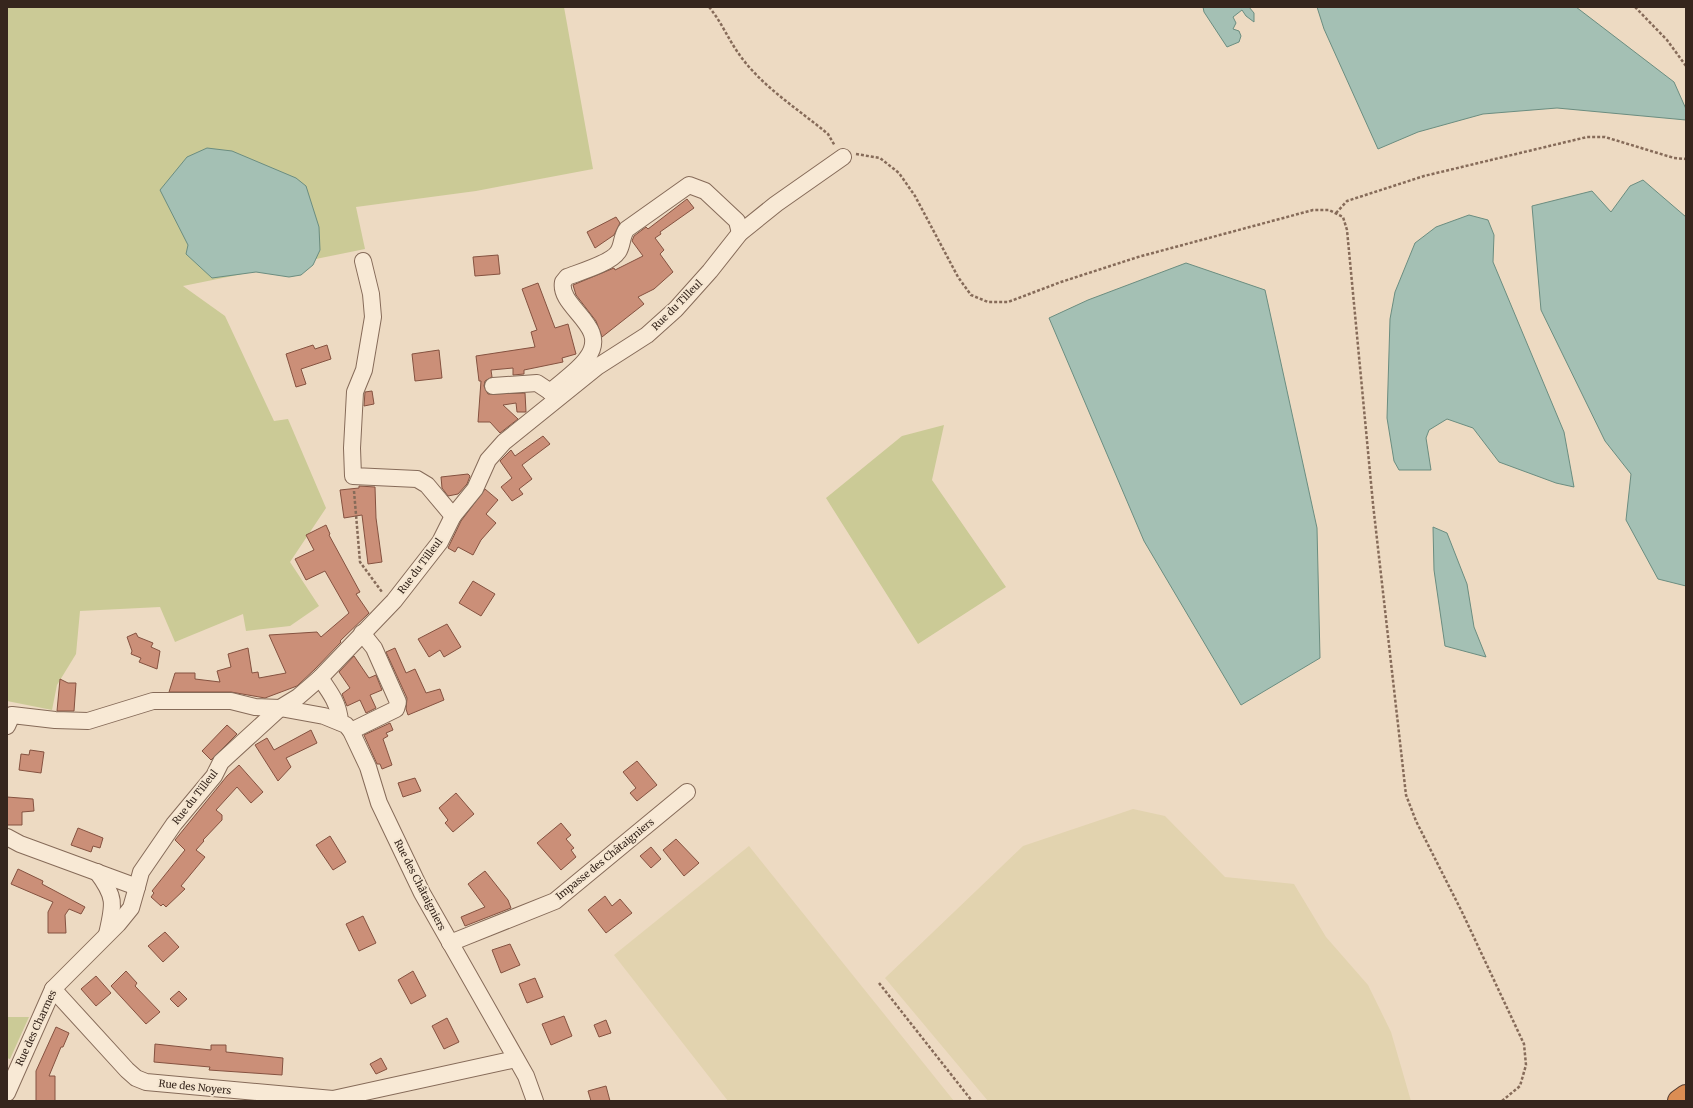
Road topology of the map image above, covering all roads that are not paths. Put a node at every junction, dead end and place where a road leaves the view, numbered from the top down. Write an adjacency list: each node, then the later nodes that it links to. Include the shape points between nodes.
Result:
1 (843, 157): 2 (street, Rue du Tilleul)
2 (740, 233): 5 (street, Rue du Tilleul, via 710,271 647,335); 5 (street, via 737,221 704,192 689,186 627,229 618,252 611,259 567,277 562,282 563,293 588,325 592,334 592,345 587,358)
3 (363, 261): 6 (street, via 371,294 373,317 364,370 356,392 353,476 417,479 427,485)
4 (493, 386): 5 (street, via 538,383)
5 (554, 395): 6 (street, Rue du Tilleul, via 493,454 475,490)
6 (453, 516): 7 (street, Rue du Tilleul, via 440,542 391,604)
7 (362, 633): 8 (street, Rue du Tilleul); 11 (street, via 374,648 398,702 396,709)
8 (320, 678): 9 (street, Rue du Tilleul); 11 (street, Rue des Châtaigniers, via 331,693)
9 (280, 708): 10 (street, via 256,707 231,701 153,701 88,720); 11 (street, via 324,716); 15 (street, Rue du Tilleul, via 221,762 214,776 174,824 141,872)
10 (9, 718)
11 (345, 726): 17 (street, Rue des Châtaigniers, via 368,767 379,803 422,893)
12 (687, 792): 17 (street, Impasse des Châtaigniers, via 555,901)
13 (7, 837): 14 (street)
14 (97, 872): 15 (street); 16 (street, via 109,889 113,907)
15 (137, 887): 16 (street, Rue du Tilleul, via 131,908)
16 (107, 934): 18 (street, Rue des Charmes)
17 (450, 943): 19 (street, Rue des Châtaigniers)
18 (53, 989): 20 (street, Rue des Charmes); 21 (street, Rue des Noyers, via 136,1078)
19 (516, 1059): 21 (street, Rue des Noyers, via 333,1099); 23 (street, Rue des Châtaigniers, via 526,1076)
20 (7, 1092)
21 (225, 1096)
22 (1686, 1096): 24 (highway)
23 (535, 1101)
24 (1679, 1101)

